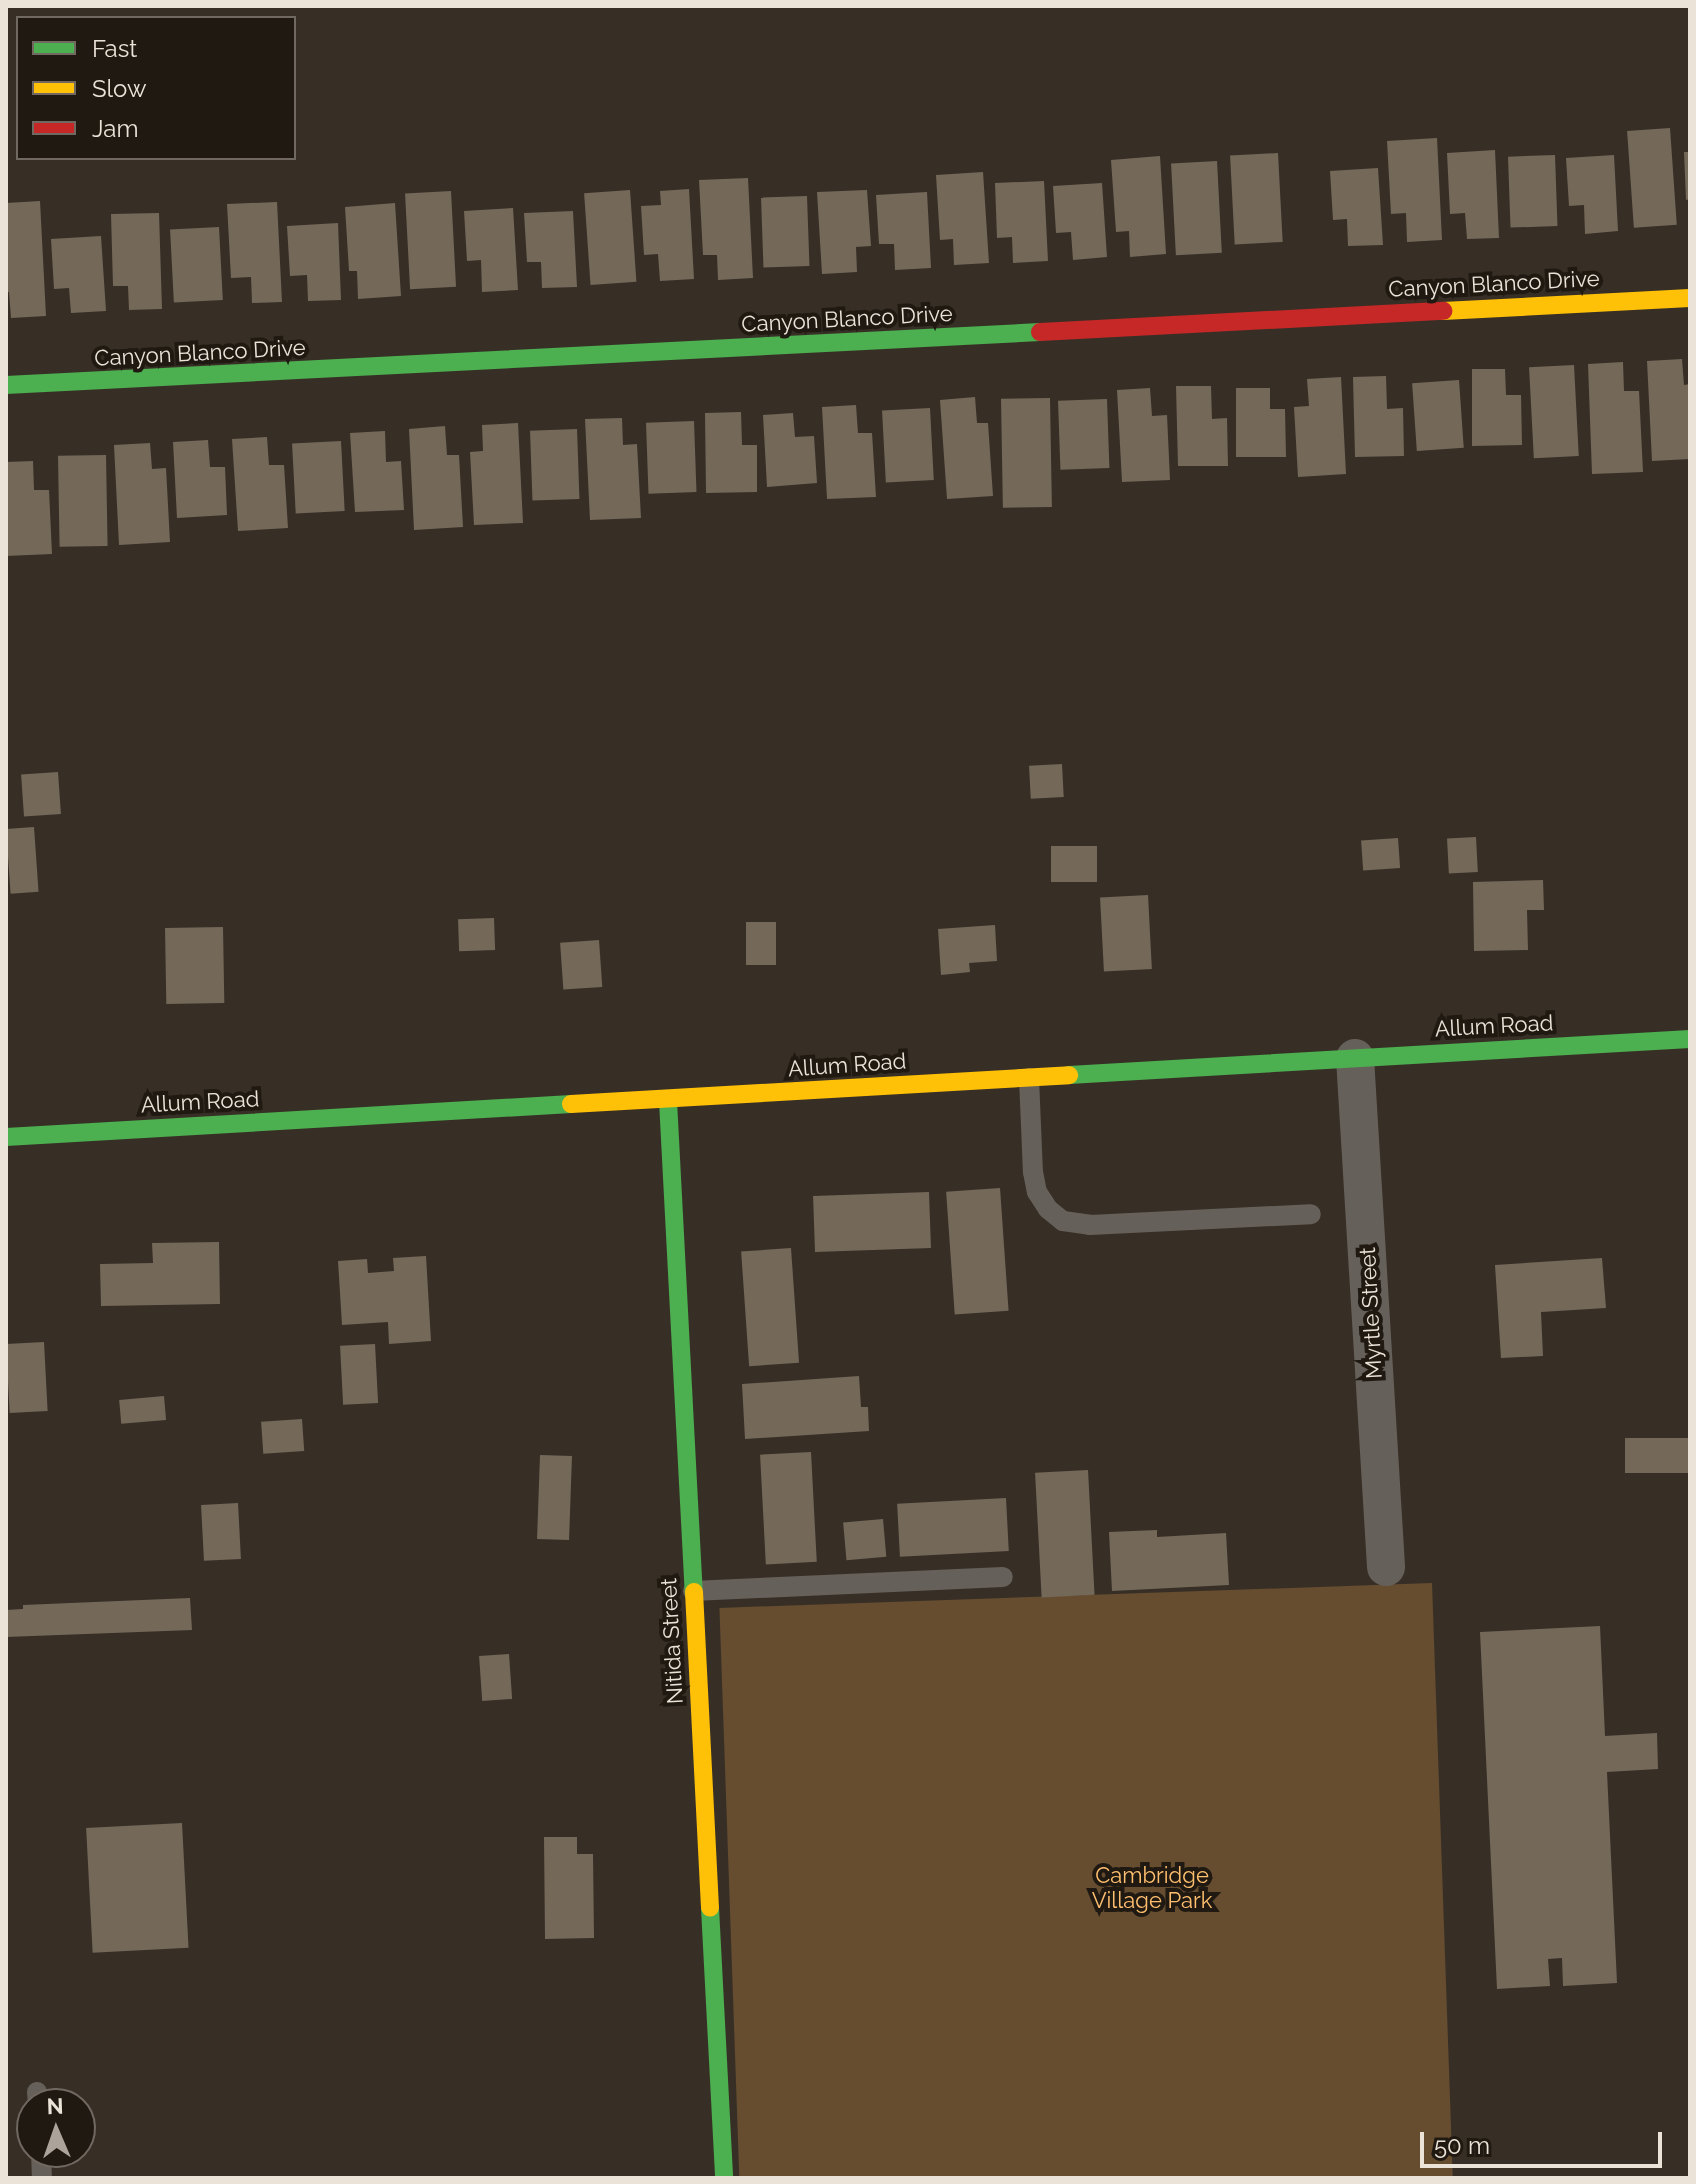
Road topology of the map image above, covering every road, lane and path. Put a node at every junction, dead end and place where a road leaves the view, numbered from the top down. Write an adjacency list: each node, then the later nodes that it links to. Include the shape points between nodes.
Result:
1 (1690, 298): 2 (street, Canyon Blanco Drive)
2 (6, 385)
3 (1690, 1039): 4 (street, Allum Road)
4 (1355, 1058): 5 (street, Allum Road); 9 (street, Myrtle Street)
5 (1029, 1078): 6 (street, Allum Road); 8 (lane, via 1037,1192 1063,1221 1090,1225)
6 (668, 1101): 7 (street, Allum Road); 11 (street, Nitida Street)
7 (6, 1137)
8 (1311, 1214)
9 (1386, 1567)
10 (1003, 1577): 11 (lane)
11 (693, 1591): 12 (street, Nitida Street)
12 (724, 2178)

